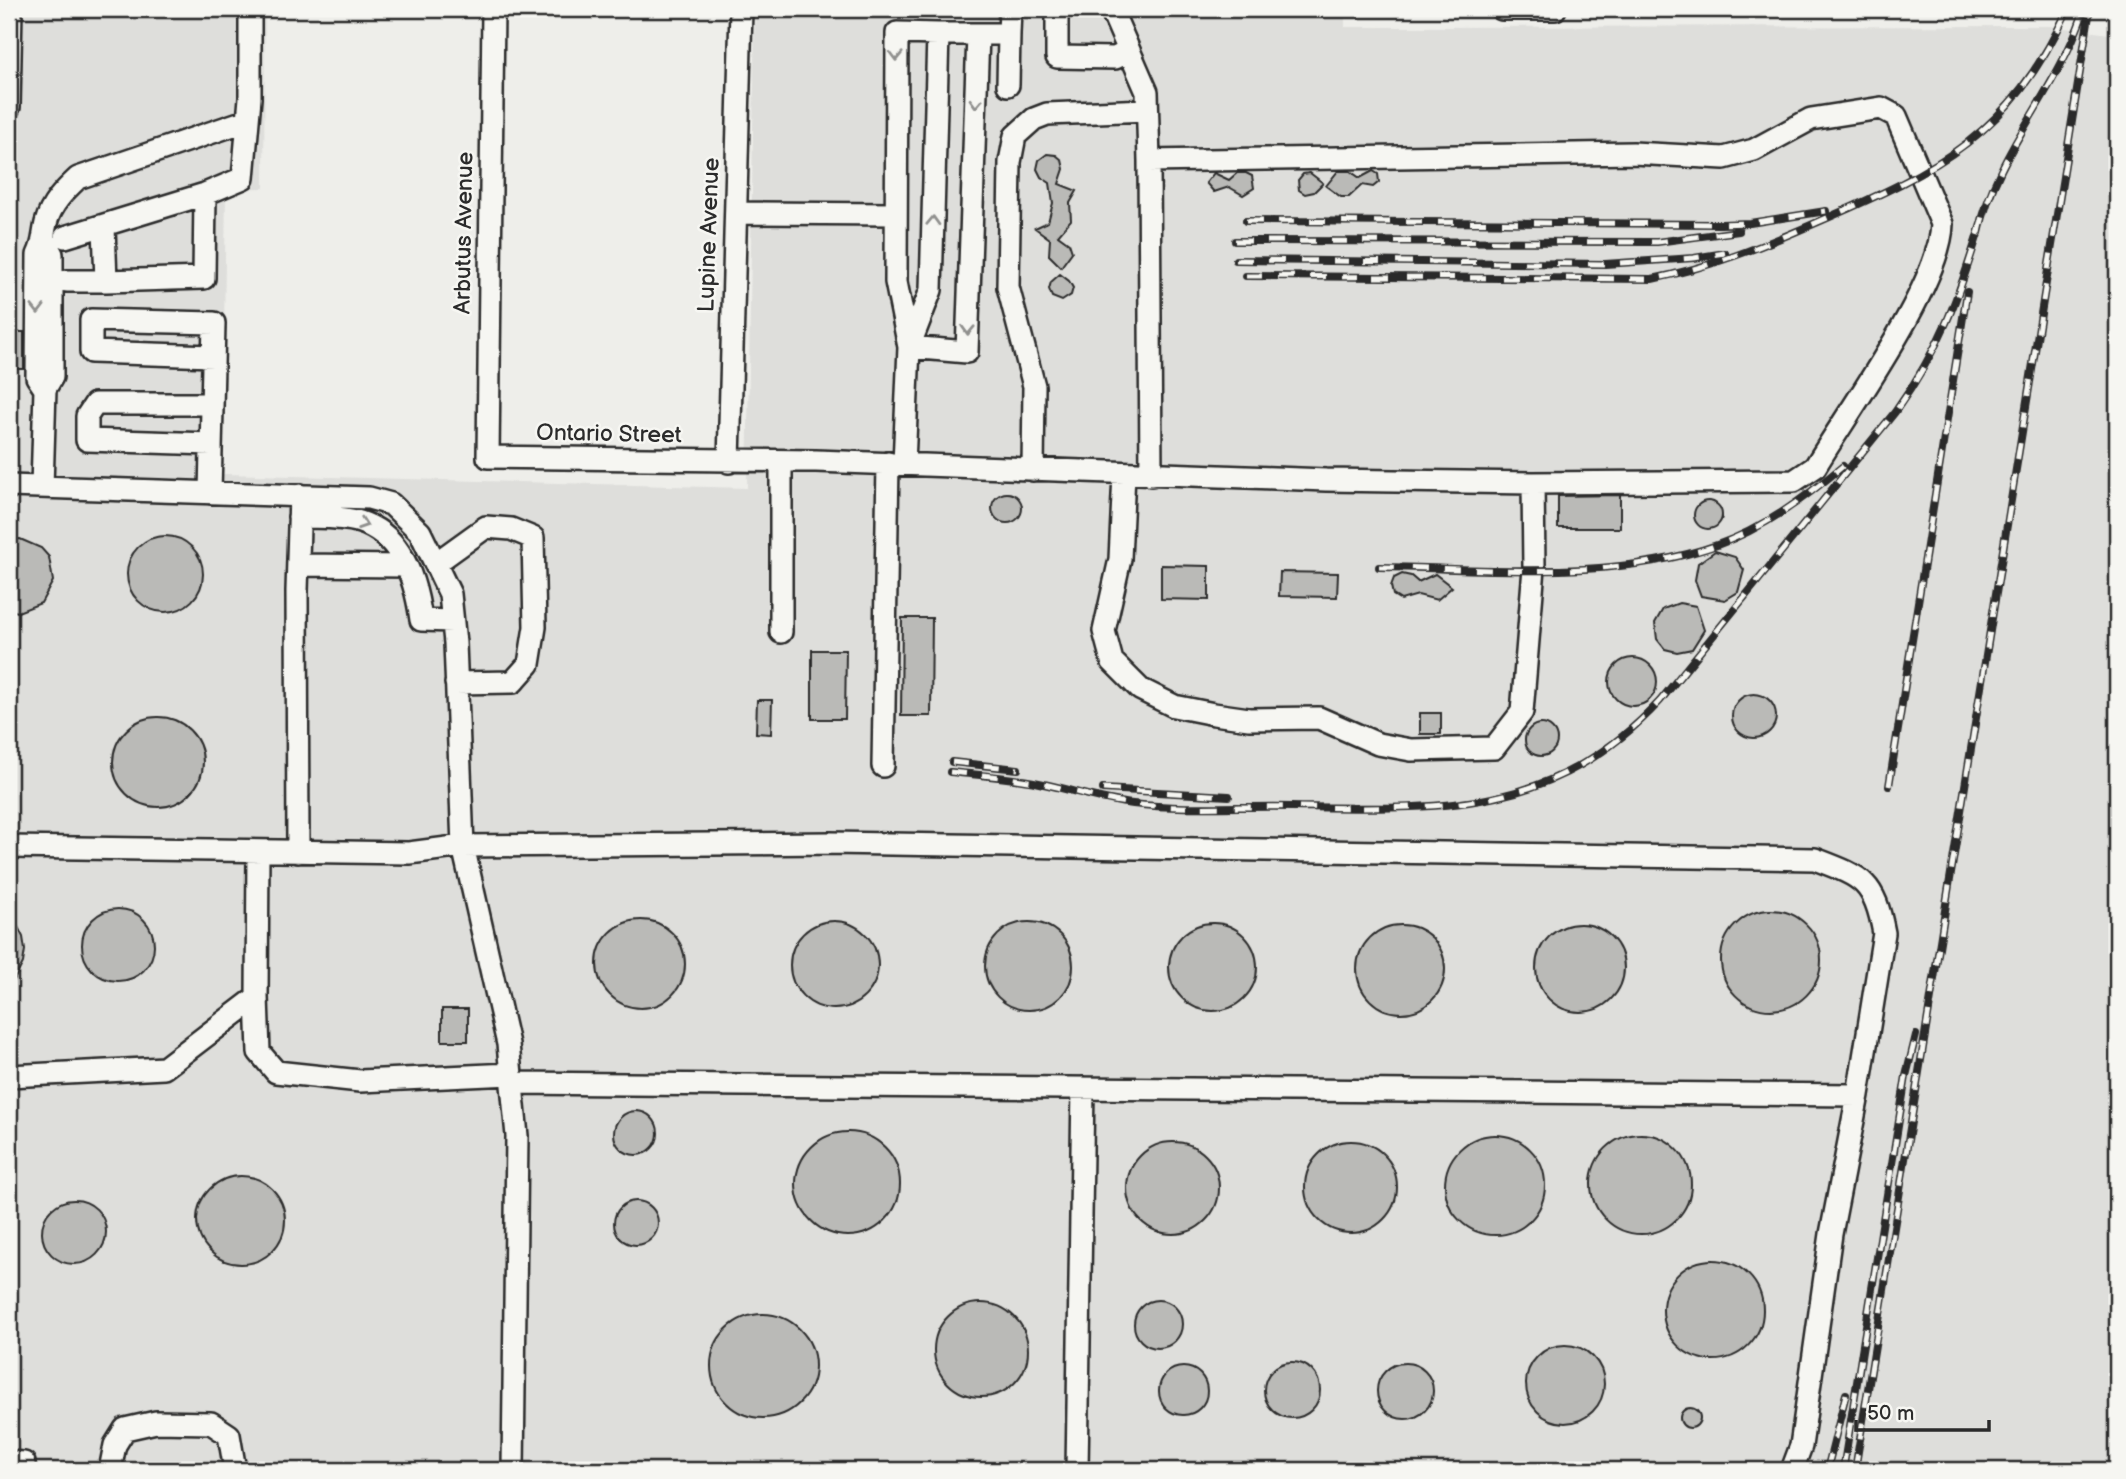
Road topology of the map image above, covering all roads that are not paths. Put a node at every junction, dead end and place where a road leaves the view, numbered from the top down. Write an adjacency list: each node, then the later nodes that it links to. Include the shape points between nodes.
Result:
1 (11, 9): 10 (street)
2 (250, 9): 18 (street)
3 (493, 9): 31 (street, Arbutus Avenue)
4 (741, 9): 21 (street, Lupine Avenue)
5 (1010, 9): 13 (street)
6 (1057, 9): 14 (street, via 1057,57 1115,58)
7 (1111, 9): 14 (street)
8 (1502, 9): 9 (street)
9 (1555, 9)
10 (10, 31): 16 (street)
11 (939, 34): 12 (street); 22 (street, one-way to 22, via 897,33); 27 (street, one-way to 11, via 931,290)
12 (978, 34): 13 (street); 27 (street, one-way to 27, via 967,352)
13 (1009, 34): 15 (street)
14 (1129, 51): 17 (street, via 1147,92)
15 (1009, 85)
16 (9, 107)
17 (1147, 110): 19 (street); 35 (street, via 1047,114 1015,136 1010,162 1008,287 1034,386)
18 (248, 120): 20 (street, via 243,178); 24 (street, via 78,178 60,195 46,222)
19 (1149, 161): 37 (street); 38 (street, Ontario Street, via 1620,153 1724,158 1754,150 1811,119 1881,108 1896,116 1942,225 1942,239 1920,295 1815,467 1794,481)
20 (205, 194): 23 (street); 26 (street, via 204,278)
21 (736, 214): 22 (street); 32 (street, Lupine Avenue)
22 (894, 214): 27 (street, via 896,282)
23 (104, 227): 24 (street); 26 (street)
24 (55, 240): 40 (street, via 38,255 37,377 45,389)
25 (67, 281): 26 (street)
26 (106, 281)
27 (909, 347): 34 (street)
28 (213, 356): 28 (street, via 214,323 91,320 91,352); 29 (street)
29 (212, 404): 30 (street); 30 (street, via 94,404 86,416 87,440)
30 (211, 444): 41 (street)
31 (488, 457): 32 (street, Ontario Street)
32 (729, 462): 33 (street, Ontario Street)
33 (781, 462): 34 (street, Ontario Street); 48 (street)
34 (896, 464): 35 (street, Ontario Street); 50 (street)
35 (1033, 470): 36 (street, Ontario Street)
36 (1124, 474): 37 (street, Ontario Street); 38 (street, via 1120,559 1104,631 1112,661 1124,675 1174,706 1249,719 1319,718 1378,744 1411,750 1494,748 1522,712 1534,568)
37 (1151, 475): 38 (street, Ontario Street)
38 (1534, 483)
39 (9, 486): 40 (street)
40 (42, 488): 41 (street)
41 (210, 493): 42 (street)
42 (300, 495): 43 (street); 44 (street, via 369,498 391,504 420,532)
43 (299, 517): 45 (street); 46 (street, one-way to 46, via 340,518 373,527)
44 (436, 563): 47 (street, via 450,594); 49 (street, via 486,527 511,529 533,538 535,627 529,663 513,682)
45 (298, 565): 46 (street); 54 (street)
46 (407, 566): 47 (street, via 421,620)
47 (452, 621): 49 (street)
48 (781, 632)
49 (456, 683): 51 (street)
50 (883, 766)
51 (463, 846): 54 (street, via 410,853); 57 (street, via 508,1044); 59 (street, via 831,843 1815,859 1860,876 1880,909 1884,933)
52 (9, 847): 53 (street)
53 (258, 852): 54 (street); 55 (street)
54 (298, 852)
55 (257, 997): 56 (street, via 164,1068); 57 (street, via 259,1052 276,1072 360,1081)
56 (9, 1076)
57 (511, 1079): 58 (street); 64 (street, via 517,1136)
58 (1083, 1088): 59 (street); 65 (street)
59 (1858, 1096): 66 (street, via 1831,1234 1801,1446)
60 (9, 1462): 61 (street, via 24,1463)
61 (24, 1470)
62 (110, 1470): 63 (street, via 125,1429 156,1422 211,1423 229,1435)
63 (235, 1470)
64 (513, 1470)
65 (1077, 1470)
66 (1792, 1470)

